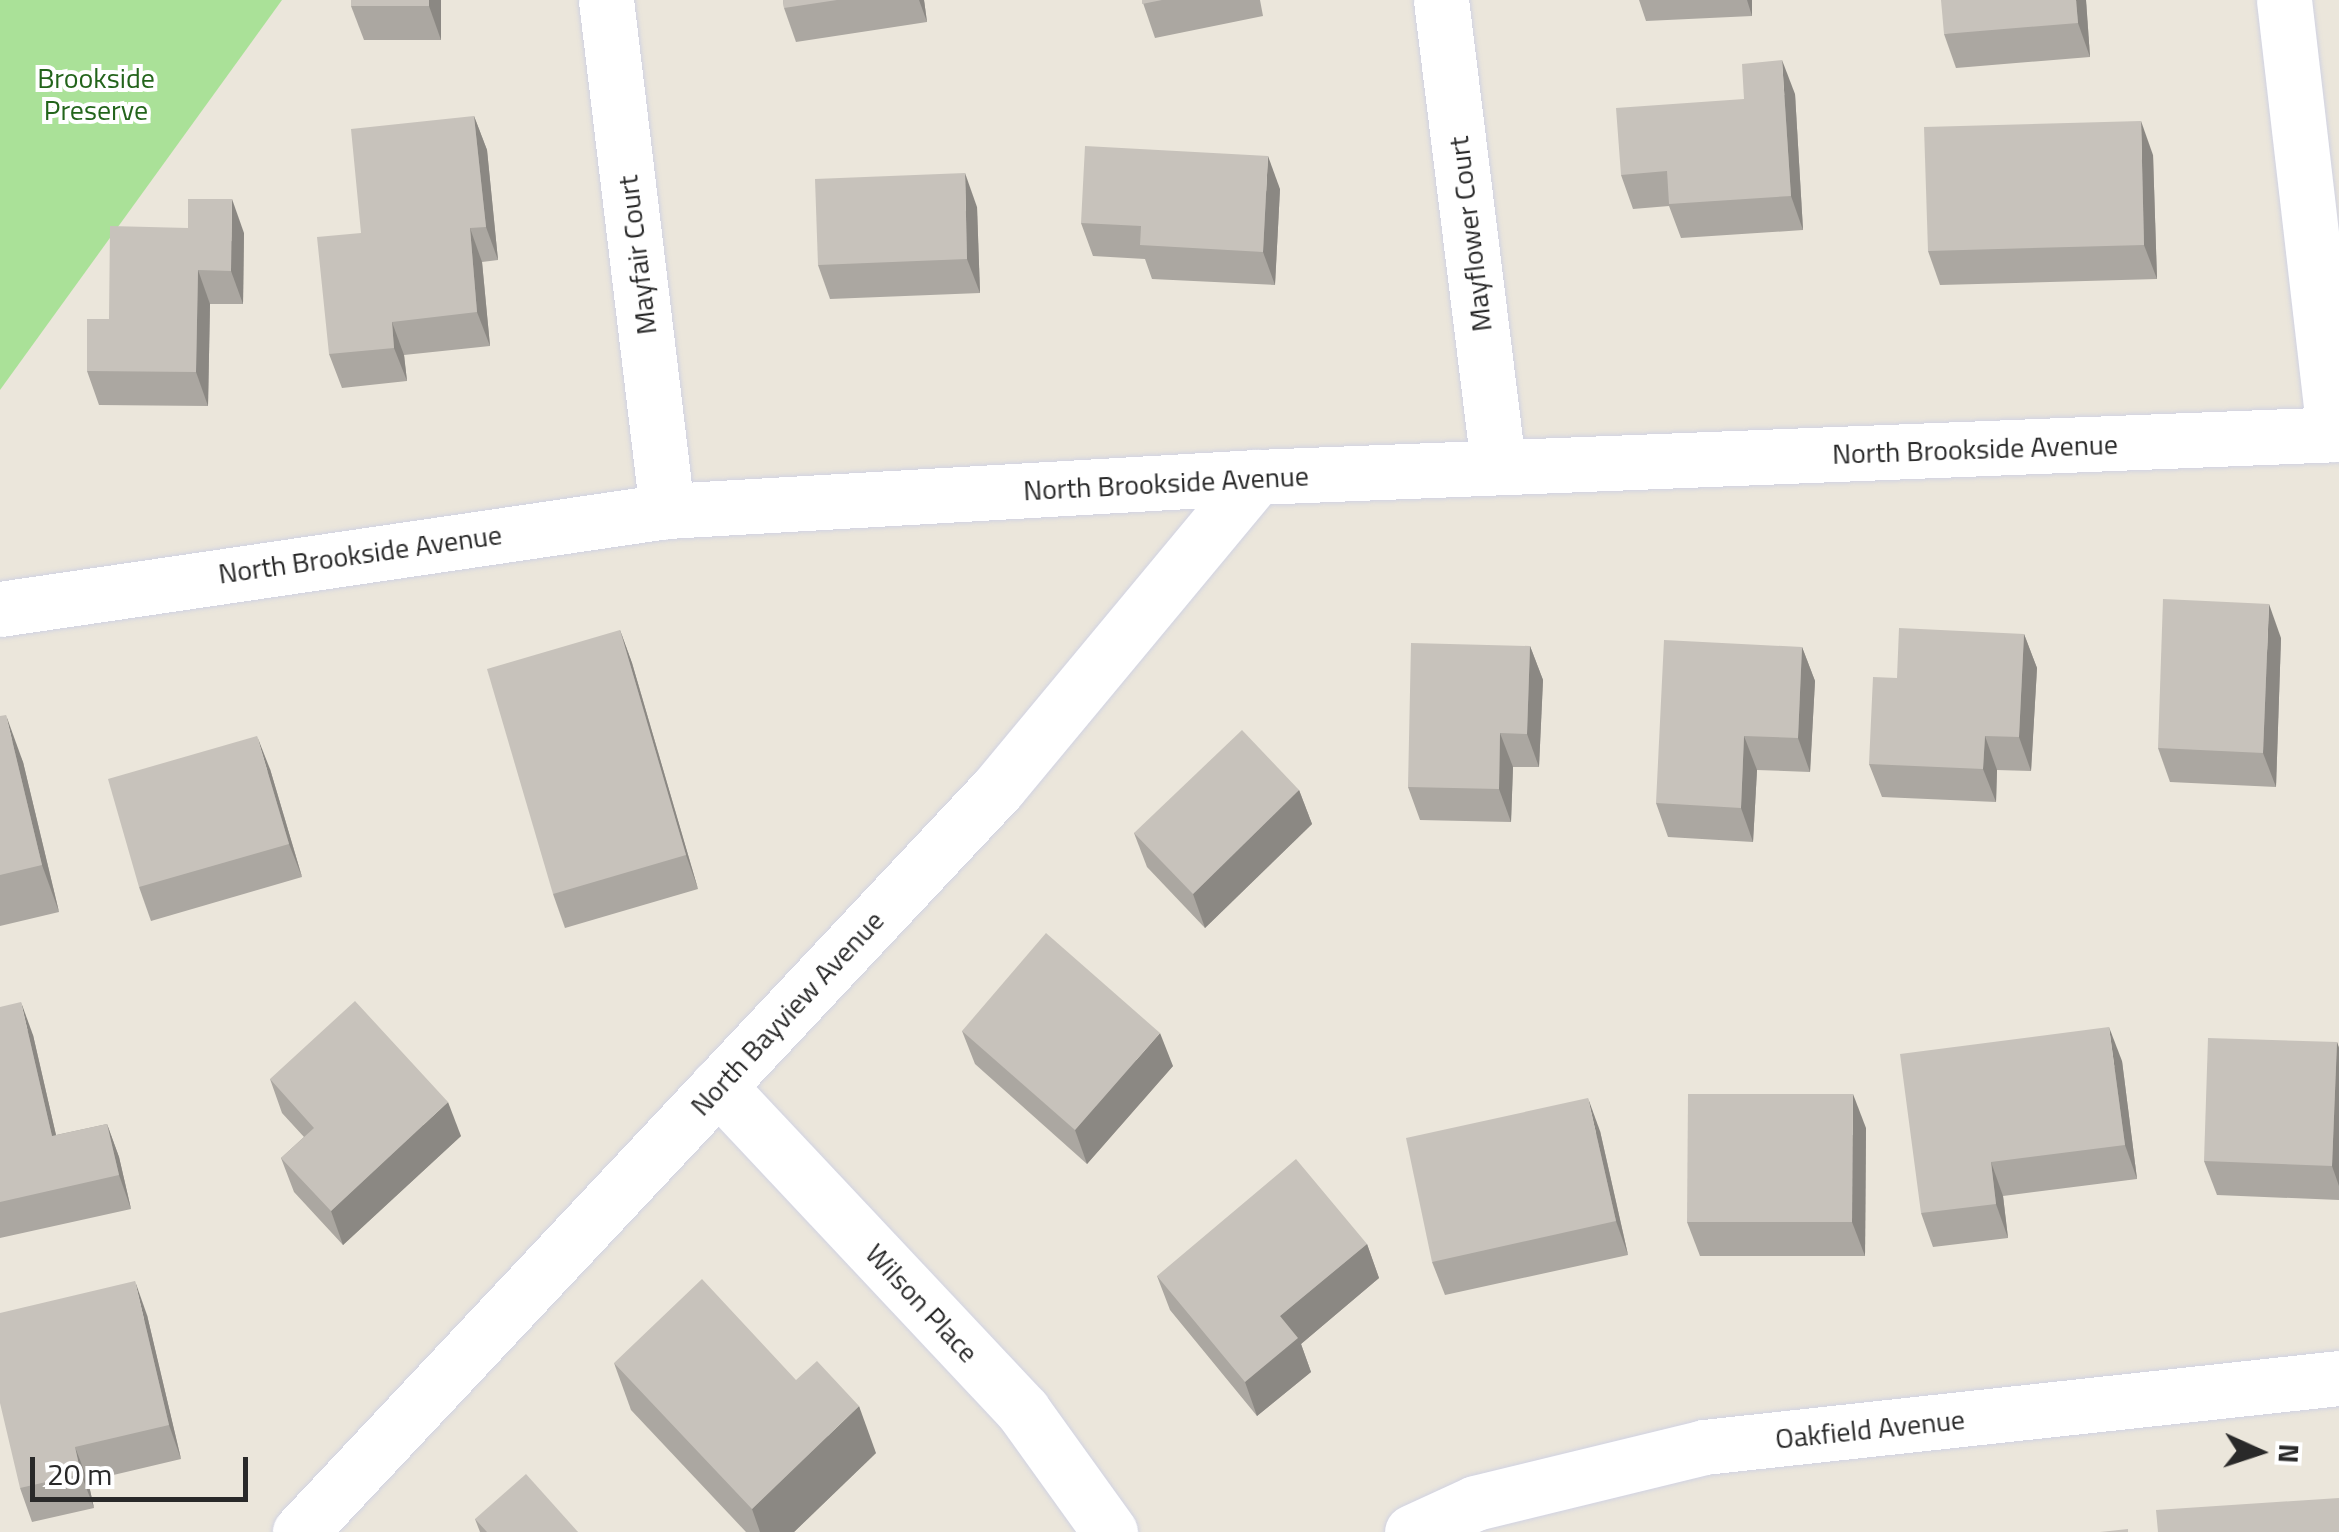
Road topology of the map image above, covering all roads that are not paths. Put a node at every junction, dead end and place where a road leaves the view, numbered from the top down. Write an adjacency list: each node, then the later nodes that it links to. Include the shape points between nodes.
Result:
1 (606, 0): 7 (street, Mayfair Court)
2 (1442, 0): 5 (street, Mayflower Court)
3 (2284, 0): 4 (street)
4 (2337, 434): 5 (street, North Brookside Avenue)
5 (1498, 467): 6 (street, North Brookside Avenue)
6 (1256, 477): 7 (street, North Brookside Avenue); 9 (street, North Bayview Avenue, via 999,787)
7 (667, 511): 8 (street, North Brookside Avenue)
8 (0, 609)
9 (718, 1086): 11 (street, North Bayview Avenue); 12 (street, Wilson Place, via 1023,1411)
10 (2339, 1378): 13 (street, Oakfield Avenue, via 1704,1447 1475,1503)
11 (300, 1532)
12 (1110, 1532)
13 (1412, 1532)

